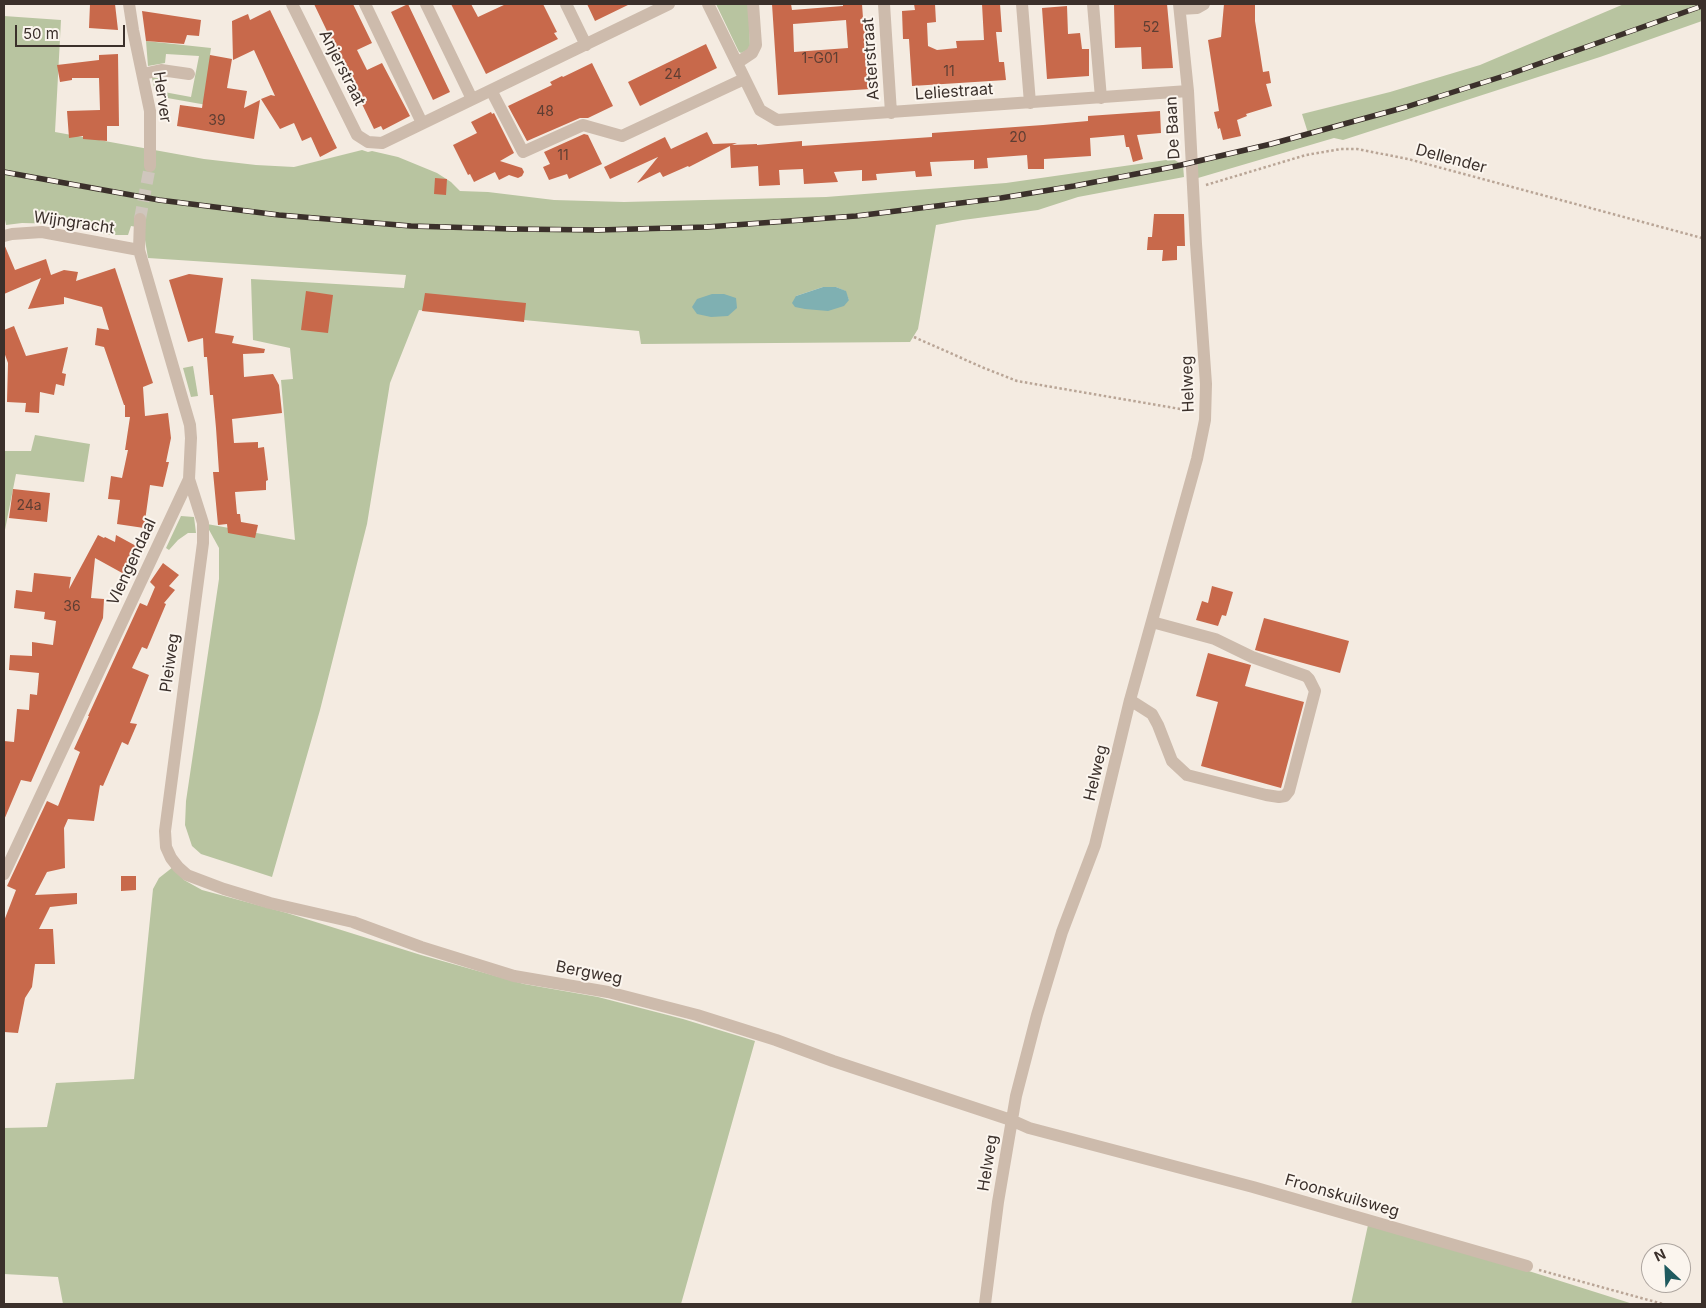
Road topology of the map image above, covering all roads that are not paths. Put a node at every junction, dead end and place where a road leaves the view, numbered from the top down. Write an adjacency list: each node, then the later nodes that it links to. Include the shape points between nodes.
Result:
1 (129, 4): 16 (street, Herver)
2 (292, 4): 25 (street, Anjerstraat, via 357,135 368,142 382,142)
3 (364, 4): 25 (street)
4 (426, 4): 22 (street)
5 (566, 4): 14 (street)
6 (669, 4): 14 (street)
7 (708, 4): 15 (street, Leliestraat)
8 (753, 4): 15 (street, via 756,45 752,53)
9 (884, 4): 24 (street, Asterstraat)
10 (1022, 4): 23 (street)
11 (1093, 4): 21 (street)
12 (1204, 4): 13 (street, De Baan, via 1197,8)
13 (1180, 7): 20 (street, De Baan)
14 (586, 45): 19 (street)
15 (737, 63): 18 (street, Leliestraat)
16 (143, 74): 17 (street, via 161,70); 26 (street, Herver, via 151,121)
17 (189, 74)
18 (744, 78): 19 (street, via 622,136 583,125 523,152); 24 (street, Leliestraat, via 760,110 777,120)
19 (491, 90): 22 (street)
20 (1188, 91): 21 (street, Leliestraat); 29 (street, De Baan)
21 (1102, 98): 23 (street, Leliestraat)
22 (472, 99): 25 (street)
23 (1030, 103): 24 (street, Leliestraat)
24 (891, 112)
25 (422, 123)
26 (150, 166)
27 (140, 218): 30 (street)
28 (4, 236): 30 (street, Wijngracht, via 42,232)
29 (1196, 244): 32 (street, Helweg, via 1206,413 1197,459)
30 (139, 250): 31 (street, Vlengendaal, via 187,411 191,438)
31 (189, 479): 34 (street, Pleiweg, via 203,523 203,543 166,820); 35 (street, Vlengendaal)
32 (1152, 622): 33 (street, Helweg); 33 (street, via 1215,639 1309,679 1315,691 1289,791 1285,796 1266,795 1187,775 1172,761 1152,714)
33 (1130, 700): 36 (street, Helweg, via 1095,845 1049,974)
34 (168, 852): 36 (street, Bergweg, via 182,871 212,886 353,922 514,976 608,992 697,1015)
35 (4, 874)
36 (1011, 1120): 37 (street, Froonskuilsweg, via 1030,1128 1252,1187); 38 (street, Helweg)
37 (1527, 1266)
38 (985, 1304)

